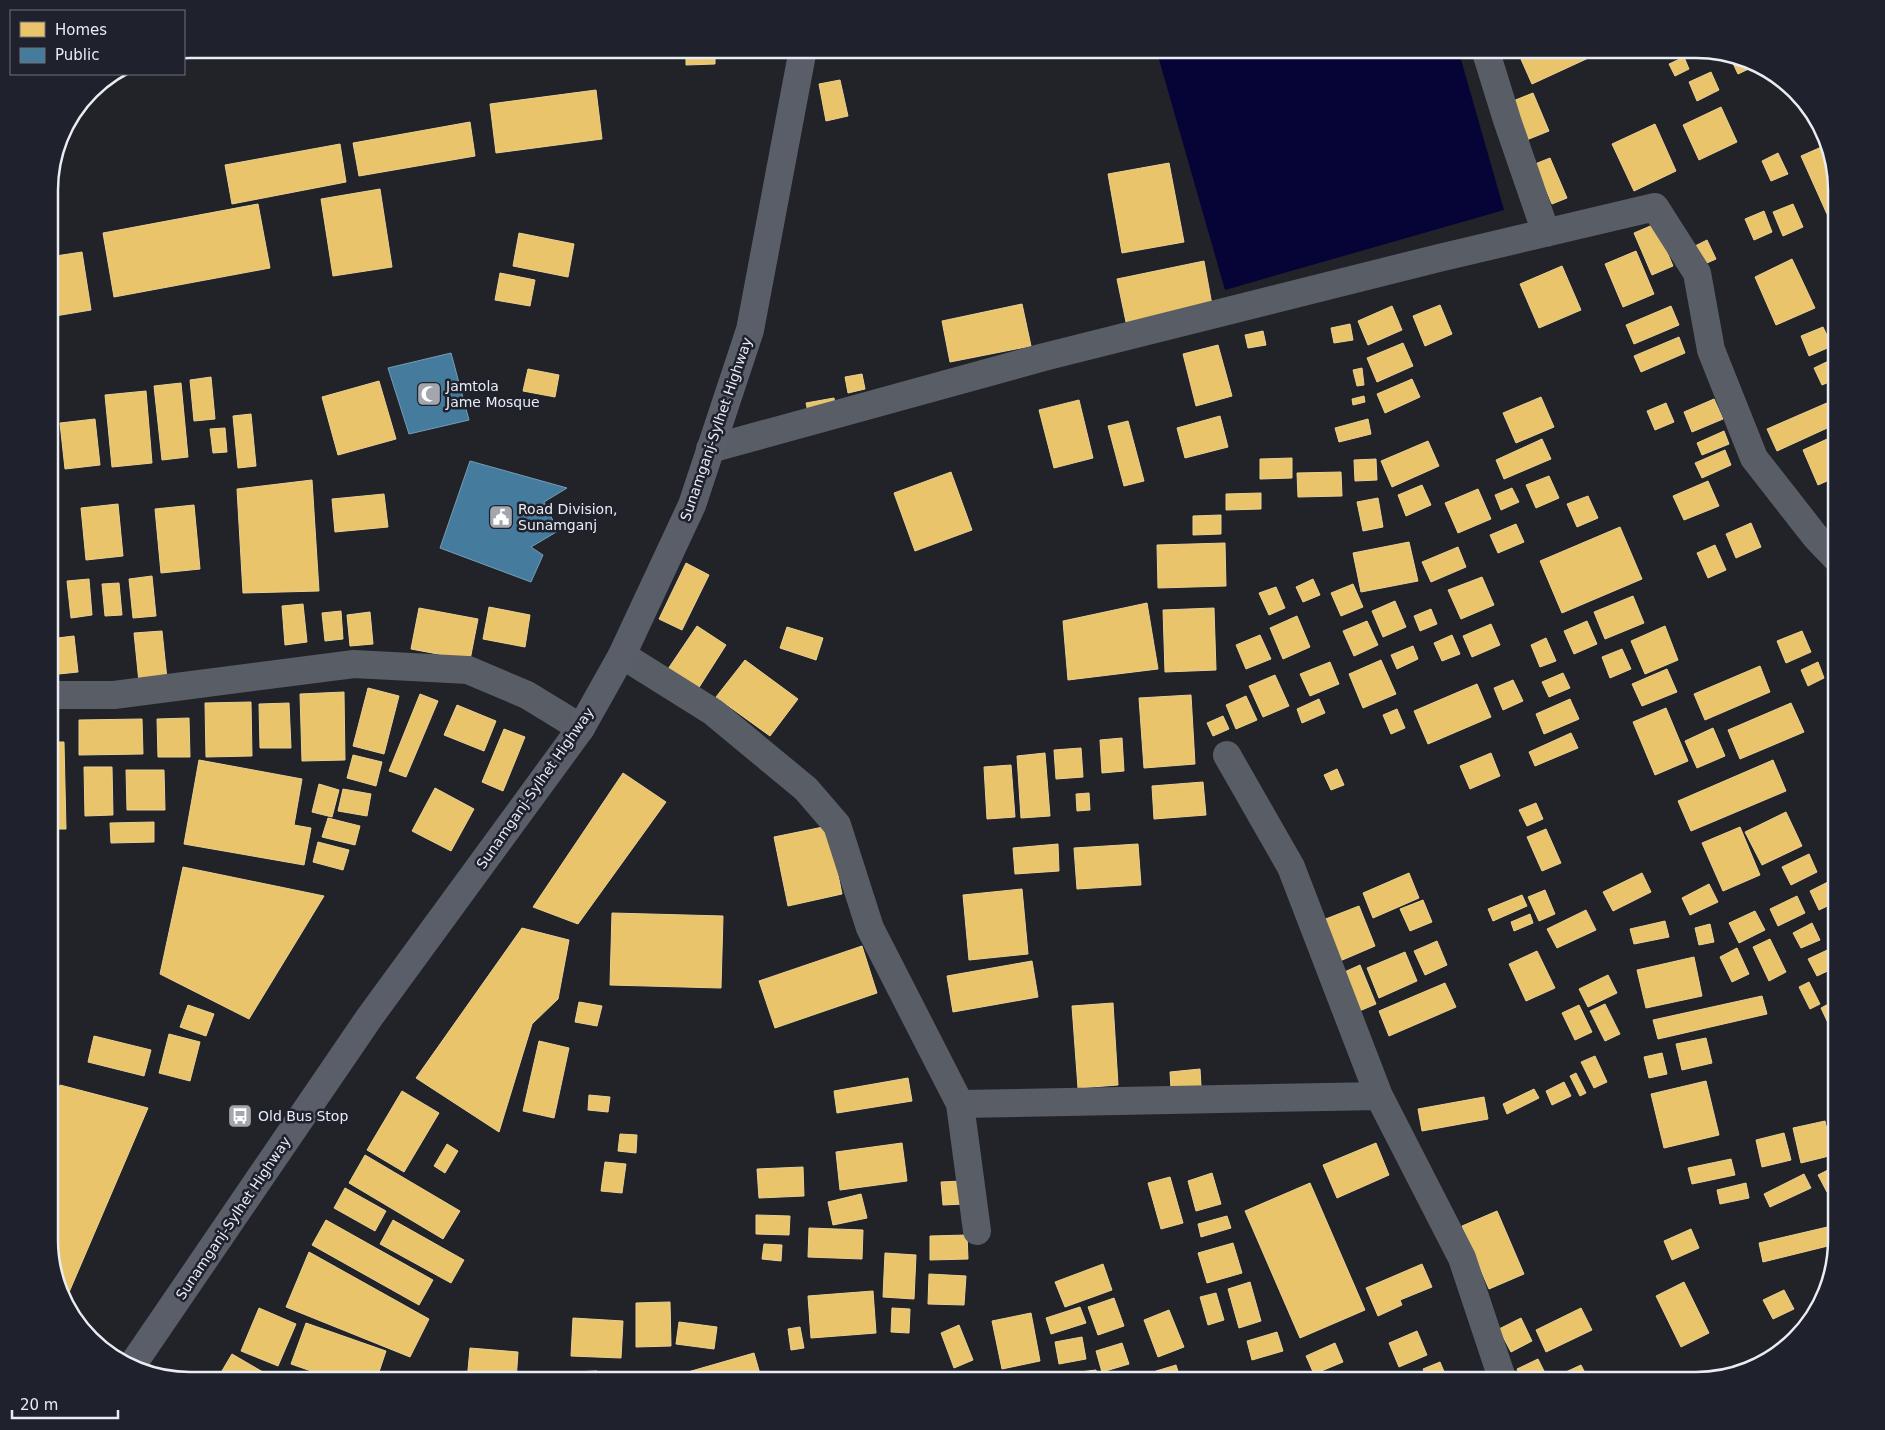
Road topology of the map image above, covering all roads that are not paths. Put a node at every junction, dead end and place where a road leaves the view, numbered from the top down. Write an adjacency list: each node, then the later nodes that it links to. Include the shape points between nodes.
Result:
1 (801, 57): 4 (main road, Sunamganj-Sylhet Highway, via 750,330)
2 (1487, 57): 3 (street)
3 (1546, 233): 4 (street, via 1053,355); 5 (street, via 1655,207 1697,273 1711,350 1754,458)
4 (710, 449): 6 (main road, Sunamganj-Sylhet Highway, via 692,505)
5 (1828, 550)
6 (622, 655): 8 (main road, Sunamganj-Sylhet Highway); 11 (street, via 713,712 806,789 837,825 870,928)
7 (58, 695): 8 (street, via 114,695 354,664 468,670 527,695)
8 (581, 728): 13 (main road, Sunamganj-Sylhet Highway, via 369,1018)
9 (1227, 755): 10 (street, via 1291,867)
10 (1379, 1096): 11 (street); 14 (street, via 1462,1258)
11 (960, 1104): 12 (street)
12 (977, 1231)
13 (135, 1360)
14 (1500, 1372)

